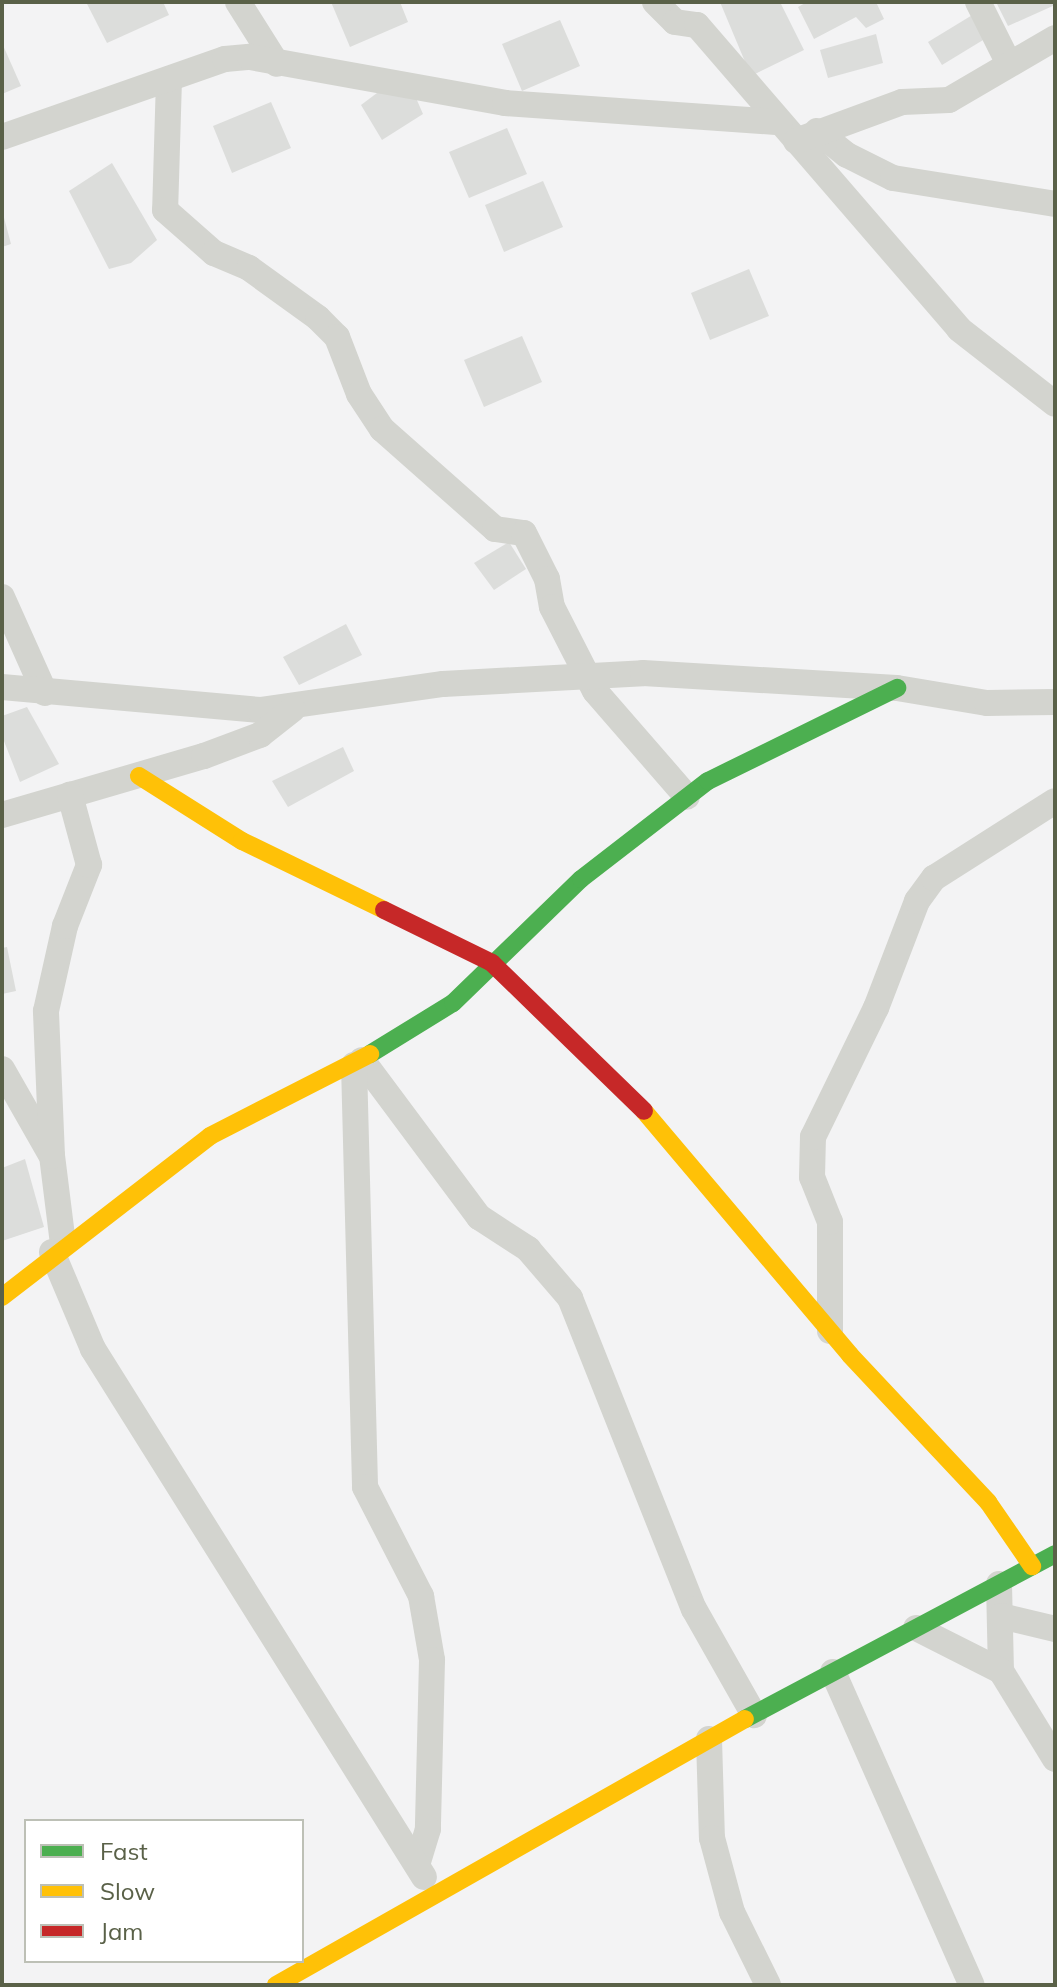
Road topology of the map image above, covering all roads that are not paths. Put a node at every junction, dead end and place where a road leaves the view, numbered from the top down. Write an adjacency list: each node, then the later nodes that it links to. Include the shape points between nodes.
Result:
1 (638, 2): 4 (street)
2 (978, 2): 7 (street)
3 (242, 3): 6 (street)
4 (660, 8): 9 (street, via 697,25)
5 (1055, 38): 7 (street)
6 (277, 64): 8 (street, via 225,59); 9 (street, via 505,103)
7 (1009, 64): 9 (street, via 949,100 902,102)
8 (169, 79): 10 (street); 14 (street, via 165,210 214,253 249,268 318,318 337,337 359,394 382,429 495,529 524,533 547,579 552,607)
9 (797, 131): 11 (street, via 893,178); 12 (street, via 959,329)
10 (2, 137)
11 (1055, 204)
12 (1055, 404)
13 (2, 597): 17 (street)
14 (587, 674): 16 (street); 19 (street, via 443,684); 22 (street, via 603,704)
15 (2, 687): 17 (street)
16 (897, 688): 18 (street, via 987,703); 22 (street)
17 (45, 693): 19 (street)
18 (1055, 702)
19 (293, 709): 20 (street, via 260,735)
20 (139, 776): 21 (street); 25 (street, via 242,841)
21 (70, 795): 24 (street); 28 (street, via 89,865 65,926 46,1011)
22 (687, 797): 25 (street, via 581,879)
23 (1055, 801): 31 (street, via 934,878 917,901 876,1008 813,1137 812,1177 830,1222)
24 (2, 815)
25 (492, 963): 26 (street, via 453,1003); 31 (street, via 655,1121)
26 (358, 1063): 29 (street, via 210,1136); 40 (street, via 479,1217 528,1249 570,1298 694,1609); 43 (street, via 365,1487 421,1596 432,1660 428,1829)
27 (2, 1069): 28 (street)
28 (52, 1156): 29 (street)
29 (58, 1248): 30 (street); 43 (street, via 93,1349)
30 (2, 1297)
31 (830, 1331): 33 (street, via 988,1502)
32 (1055, 1554): 33 (street)
33 (1032, 1566): 34 (street)
34 (999, 1584): 35 (street); 36 (street)
35 (1001, 1616): 37 (street); 38 (street)
36 (916, 1628): 38 (street); 39 (street)
37 (1055, 1629)
38 (1001, 1671): 42 (street)
39 (833, 1672): 40 (street); 47 (street)
40 (754, 1715): 41 (street)
41 (709, 1739): 44 (street); 46 (street, via 712,1838 732,1912)
42 (1055, 1759)
43 (417, 1864): 44 (street)
44 (434, 1900): 45 (street)
45 (276, 1985)
46 (768, 1985)
47 (972, 1985)

